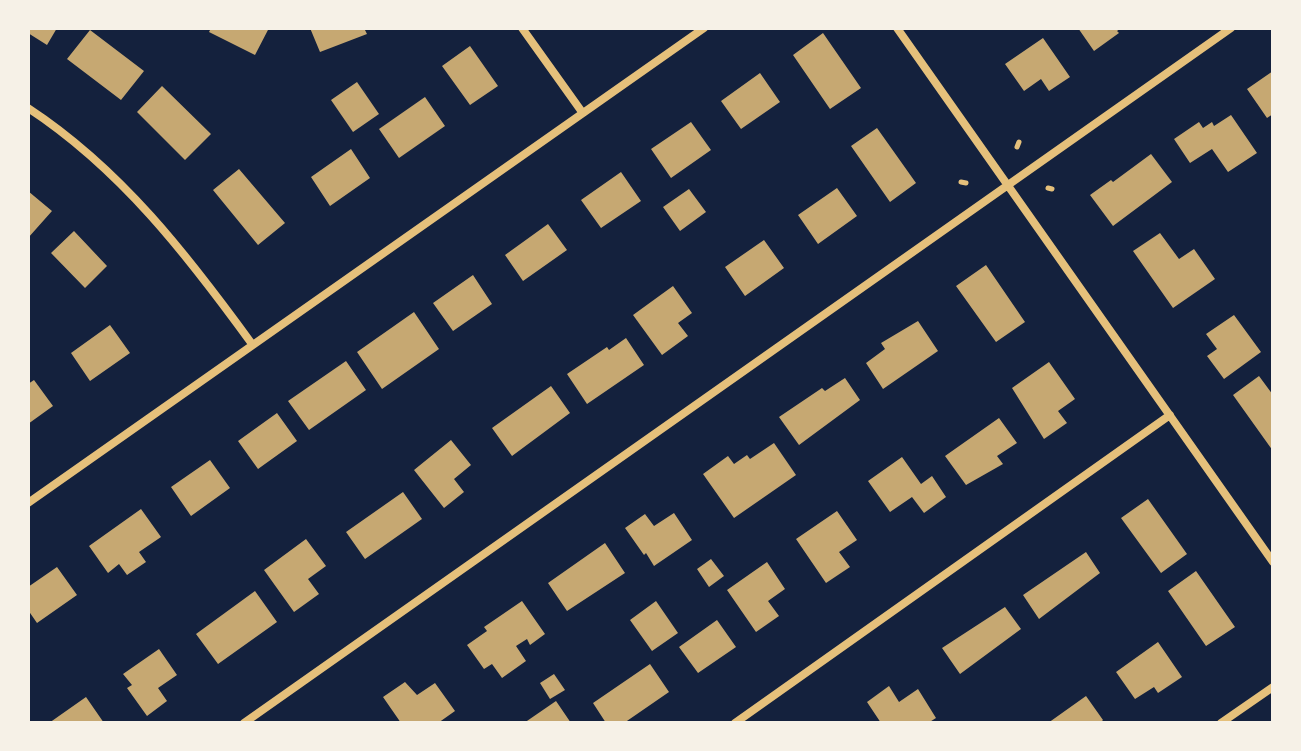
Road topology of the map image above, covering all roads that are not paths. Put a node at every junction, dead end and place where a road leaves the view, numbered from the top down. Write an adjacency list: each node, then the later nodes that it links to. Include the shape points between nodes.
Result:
1 (522, 28): 6 (street)
2 (704, 28): 6 (street)
3 (897, 28): 7 (street)
4 (1231, 28): 7 (street)
5 (28, 108): 8 (street, via 131,193)
6 (582, 112): 8 (street)
7 (1008, 185): 9 (street); 13 (street)
8 (252, 344): 10 (street)
9 (1170, 415): 11 (street); 14 (street)
10 (28, 503)
11 (1273, 562)
12 (1273, 687): 15 (street)
13 (244, 723)
14 (735, 723)
15 (1221, 723)

